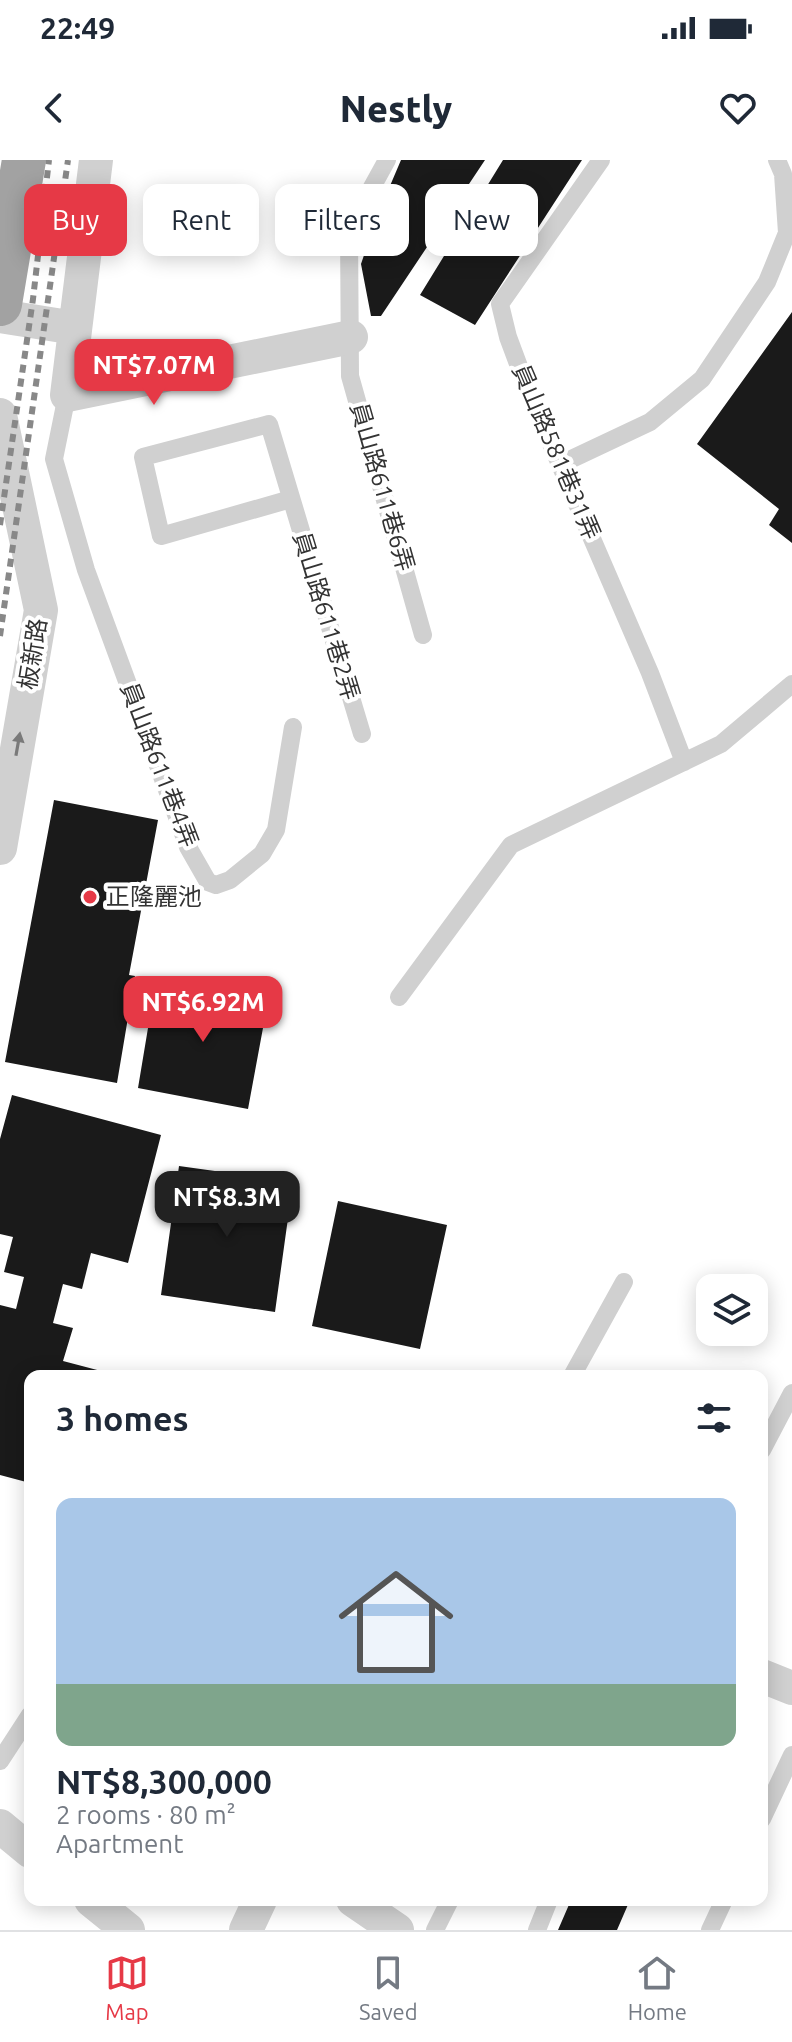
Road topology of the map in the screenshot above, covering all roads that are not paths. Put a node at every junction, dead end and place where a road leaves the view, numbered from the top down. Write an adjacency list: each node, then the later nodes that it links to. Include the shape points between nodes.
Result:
1 (24, 160): 7 (highway)
2 (96, 160): 9 (street)
3 (387, 160): 10 (lane, 員山路611巷6弄, via 349,229)
4 (601, 160): 13 (lane, 員山路581巷31弄, via 500,304 508,337)
5 (777, 160): 6 (lane)
6 (790, 231): 13 (lane, via 767,282 702,379 650,422)
7 (0, 304)
8 (0, 316): 9 (street)
9 (75, 328): 11 (street)
10 (351, 337): 11 (street); 15 (lane, 員山路611巷6弄, via 350,376)
11 (67, 395): 18 (lane, 員山路611巷4弄, via 54,459 86,570 188,847 208,882 230,880 262,854 276,830)
12 (0, 415): 16 (street, 板新路, via 41,610)
13 (561, 464): 20 (lane, 員山路581巷31弄)
14 (291, 499): 14 (lane, 員山路611巷2弄, via 161,536 143,457 269,424); 19 (lane, 員山路611巷2弄)
15 (423, 635)
16 (14, 684): 21 (street, 板新路, one-way to 16)
17 (792, 684): 20 (lane, via 721,744)
18 (293, 727)
19 (362, 734)
20 (684, 762): 22 (lane, via 511,845)
21 (0, 848)
22 (399, 997)
23 (624, 1282): 24 (lane)
24 (575, 1370)
25 (792, 1393): 26 (lane)
26 (768, 1439)
27 (768, 1678): 28 (street)
28 (792, 1688)
29 (24, 1724): 31 (lane)
30 (792, 1755): 32 (lane)
31 (0, 1761)
32 (768, 1806)
33 (0, 1826): 34 (street)
34 (24, 1846)
35 (98, 1906): 41 (street)
36 (257, 1906): 42 (street)
37 (362, 1906): 43 (street)
38 (447, 1906): 44 (lane)
39 (547, 1906): 45 (lane)
40 (721, 1906): 46 (lane)
41 (128, 1930)
42 (246, 1930)
43 (397, 1930)
44 (435, 1930)
45 (537, 1930)
46 (710, 1930)

